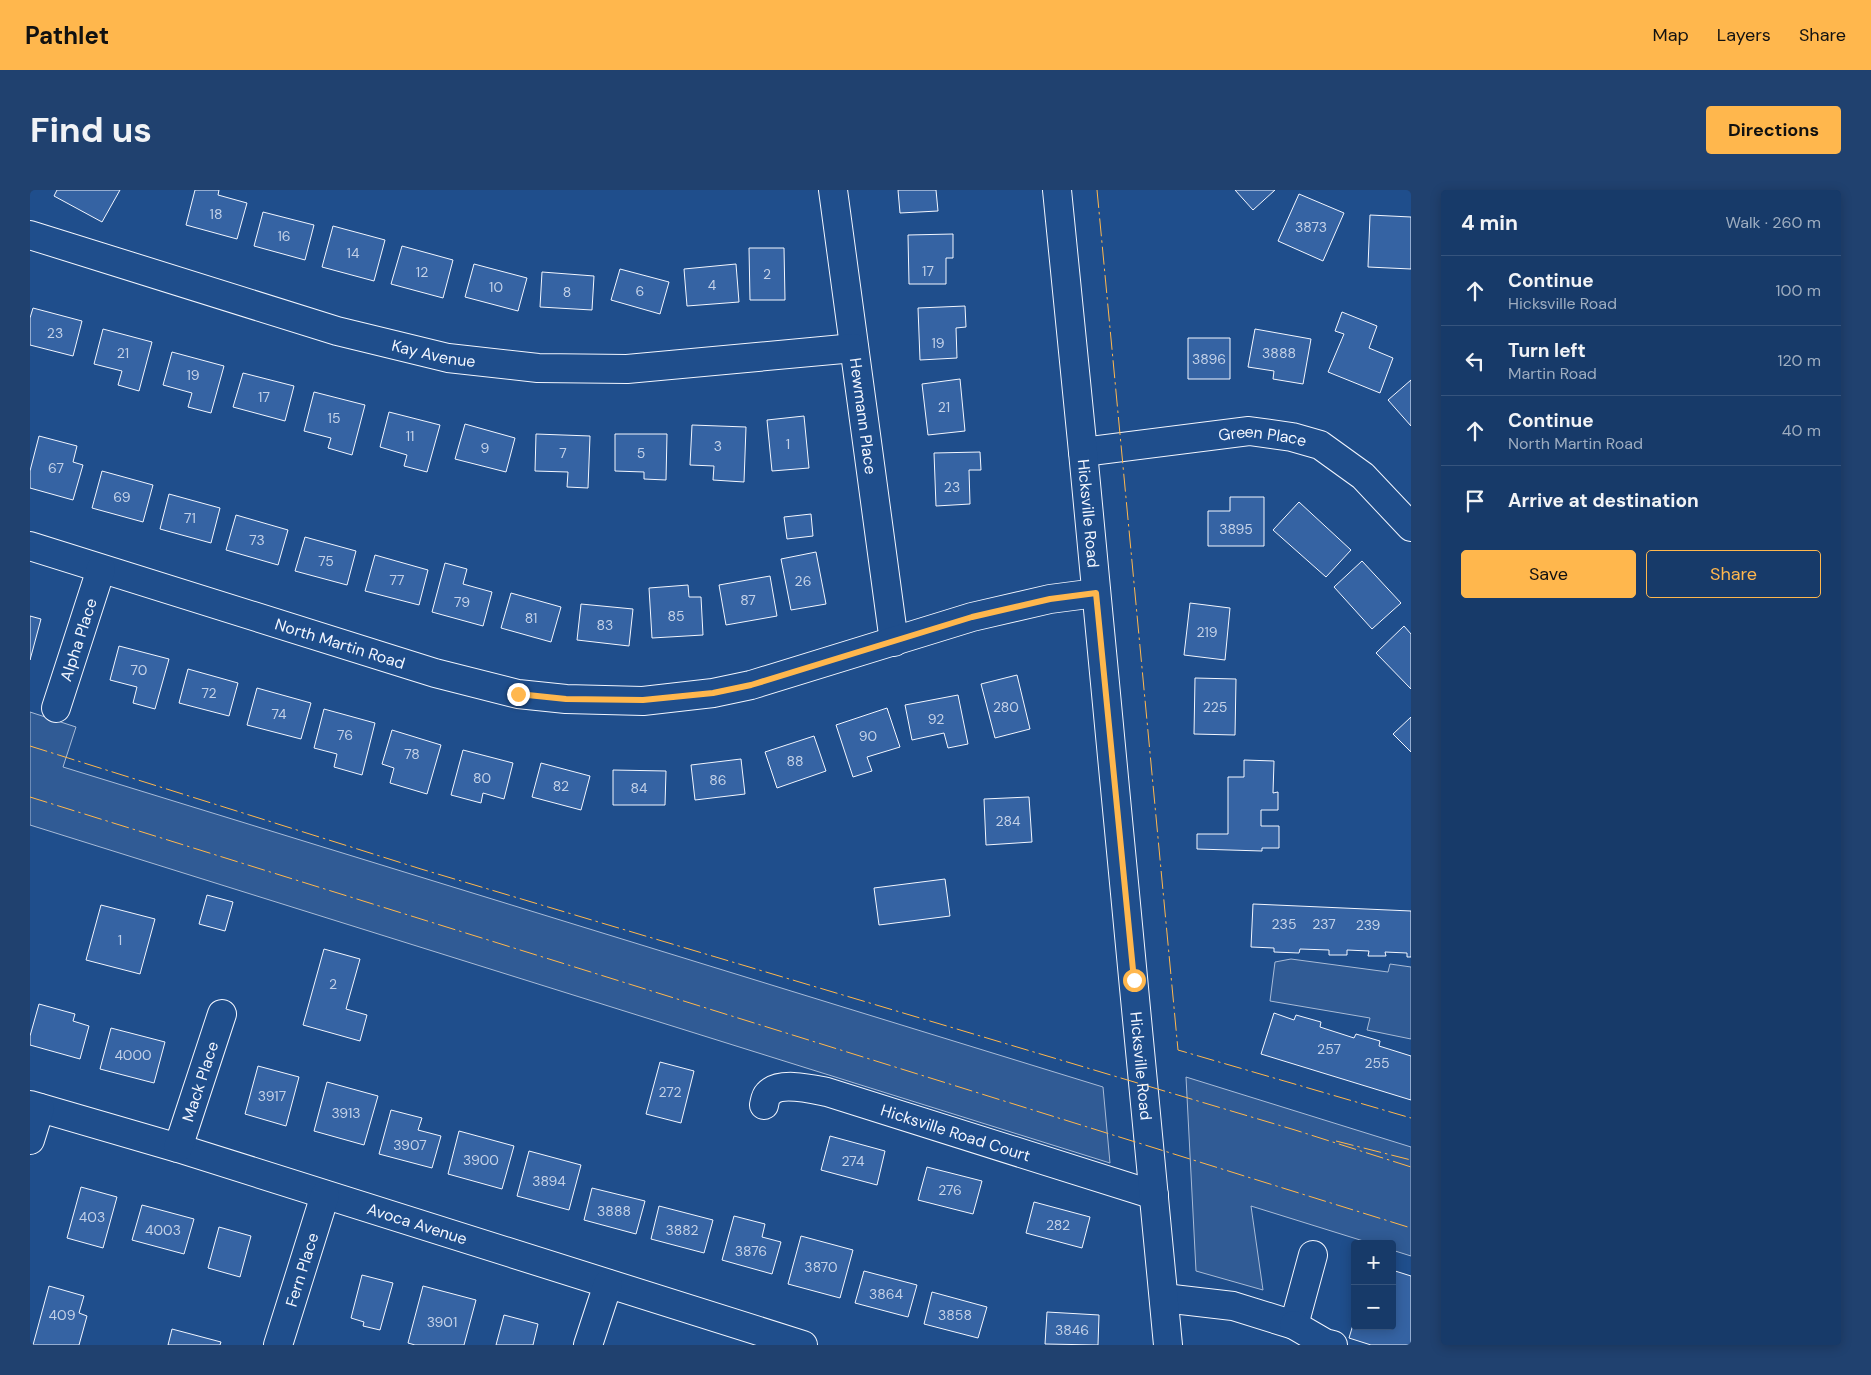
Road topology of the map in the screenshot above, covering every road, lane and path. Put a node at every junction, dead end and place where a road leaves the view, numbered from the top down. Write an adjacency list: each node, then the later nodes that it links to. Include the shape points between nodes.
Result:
1 (833, 190): 4 (street, Hewmann Place)
2 (1057, 190): 5 (street, Hicksville Road)
3 (30, 235): 4 (street, Kay Avenue, via 337,331 448,358 538,368 626,369)
4 (854, 348): 10 (street, Hewmann Place)
5 (1083, 452): 6 (street, Green Place, via 1250,431 1292,437 1320,445 1363,476); 9 (street, Hicksville Road)
6 (1411, 527)
7 (30, 546): 8 (street, North Martin Road)
8 (101, 569): 10 (street, North Martin Road, via 435,673 518,694 566,699 643,700 713,693 751,685); 11 (street, Alpha Place)
9 (1096, 593): 10 (street, North Martin Road, via 1050,599 972,617); 18 (street, Hicksville Road)
10 (894, 642)
11 (56, 708)
12 (222, 1014): 16 (street, Mack Place)
13 (764, 1105): 18 (street, Hicksville Road Court, via 766,1097 774,1089 798,1087 827,1092)
14 (35, 1106): 15 (street); 16 (street, Avoca Avenue)
15 (30, 1140)
16 (178, 1148): 17 (street, Avoca Avenue)
17 (326, 1195): 20 (street, Avoca Avenue); 23 (street, Fern Place)
18 (1154, 1195): 21 (street, Hicksville Road)
19 (1313, 1255): 22 (street)
20 (608, 1284): 24 (street); 25 (street, Avoca Avenue)
21 (1164, 1298): 22 (street, via 1233,1306); 26 (street, Hicksville Road)
22 (1294, 1325): 27 (street)
23 (278, 1345)
24 (588, 1345)
25 (803, 1345)
26 (1168, 1345)
27 (1333, 1345)

